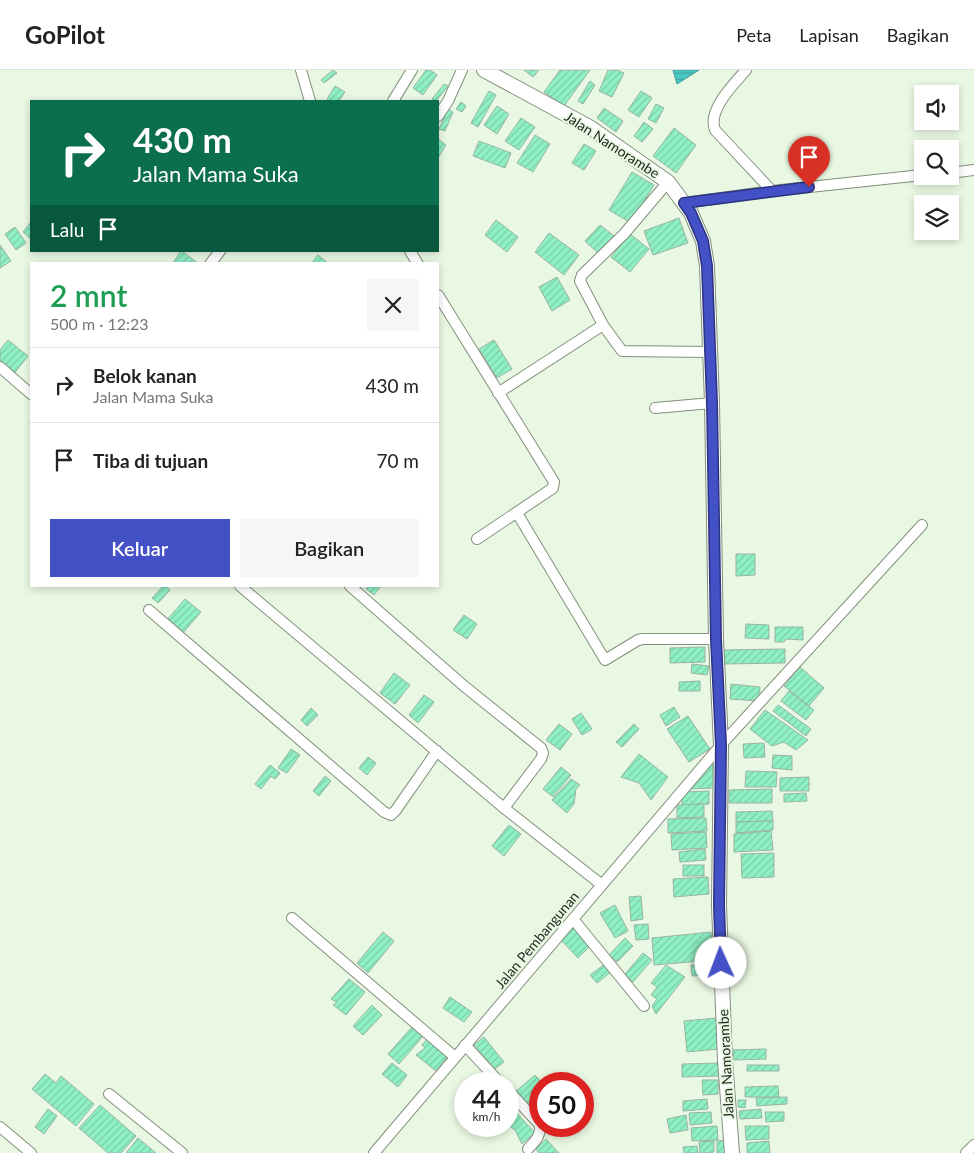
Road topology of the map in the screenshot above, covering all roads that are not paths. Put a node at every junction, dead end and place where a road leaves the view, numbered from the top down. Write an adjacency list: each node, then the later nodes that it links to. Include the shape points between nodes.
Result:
1 (301, 70): 6 (street)
2 (412, 70): 7 (street)
3 (462, 70): 8 (street)
4 (484, 70): 12 (main road, Jalan Namorambe, via 591,128)
5 (746, 70): 13 (street, via 725,94 713,118 713,125)
6 (310, 100)
7 (394, 100)
8 (439, 114)
9 (974, 170): 10 (street)
10 (959, 172)
11 (914, 176): 13 (street)
12 (668, 182): 14 (main road, Jalan Namorambe); 18 (street, via 624,234 580,278)
13 (772, 190): 14 (street)
14 (684, 203): 19 (main road, Jalan Namorambe, via 703,241 707,266)
15 (219, 252): 16 (street)
16 (212, 262)
17 (439, 297): 22 (street)
18 (603, 325): 19 (street, via 622,351); 22 (street)
19 (709, 352): 23 (main road, Jalan Namorambe)
20 (0, 367): 21 (street)
21 (30, 393)
22 (498, 393): 25 (street, via 554,482 553,488)
23 (712, 403): 24 (street); 31 (main road, Jalan Namorambe)
24 (655, 408)
25 (517, 513): 27 (street); 31 (street, via 605,660 643,639)
26 (922, 525): 32 (street, Jalan Pembangunan)
27 (477, 539)
28 (241, 587): 33 (street)
29 (351, 587): 34 (street, via 464,686 541,748 541,759)
30 (149, 610): 33 (street, via 384,812 391,815 396,810)
31 (716, 639): 32 (main road, Jalan Namorambe)
32 (721, 745): 35 (street, Jalan Pembangunan); 50 (main road, Jalan Namorambe, via 719,905)
33 (437, 751): 34 (street)
34 (504, 808): 35 (street)
35 (602, 885): 37 (street, Jalan Pembangunan)
36 (292, 918): 40 (street)
37 (573, 919): 38 (street); 39 (street, Jalan Pembangunan)
38 (644, 1006)
39 (465, 1046): 40 (street, Jalan Pembangunan); 41 (street)
40 (455, 1057): 49 (street, Jalan Pembangunan)
41 (490, 1072)
42 (109, 1094): 48 (street)
43 (519, 1102): 46 (street, via 540,1125 538,1138)
44 (0, 1127): 47 (street)
45 (974, 1145): 51 (street)
46 (528, 1149)
47 (31, 1153)
48 (182, 1153)
49 (374, 1153)
50 (732, 1153)
51 (966, 1153)

